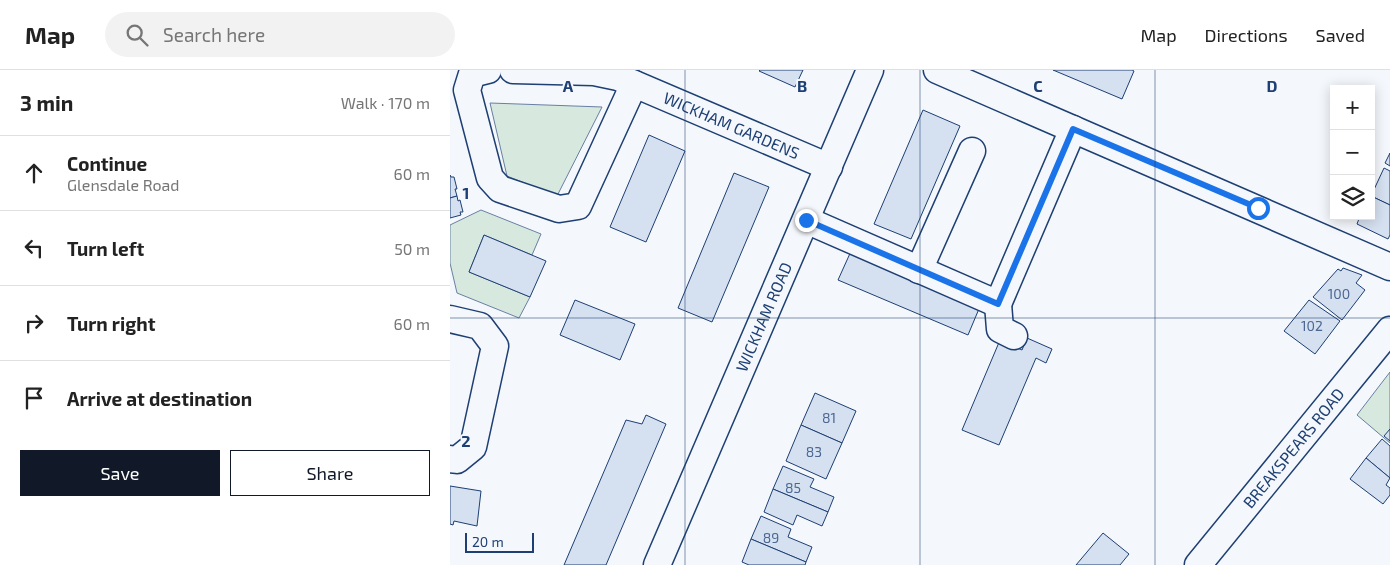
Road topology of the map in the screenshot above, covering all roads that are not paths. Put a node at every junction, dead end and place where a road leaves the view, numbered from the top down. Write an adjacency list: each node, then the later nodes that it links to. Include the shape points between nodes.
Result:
1 (488, 70): 5 (street, via 472,74 467,90 490,178 500,188 559,209 578,206)
2 (512, 70): 5 (street, WICKHAM GARDENS, via 594,72)
3 (870, 70): 8 (street, WICKHAM ROAD)
4 (937, 70): 6 (street)
5 (634, 84): 8 (street, WICKHAM GARDENS)
6 (1073, 129): 10 (street); 12 (street)
7 (972, 151): 11 (street)
8 (828, 167): 9 (street, WICKHAM ROAD)
9 (806, 220): 11 (street); 17 (street, WICKHAM ROAD)
10 (1390, 267)
11 (919, 270): 12 (street)
12 (998, 304): 15 (street, via 1000,329)
13 (450, 318): 16 (street, via 480,326 495,346 474,446 457,460)
14 (1390, 330): 18 (street, BREAKSPEARS ROAD)
15 (1014, 336)
16 (450, 458)
17 (657, 565)
18 (1198, 565)

